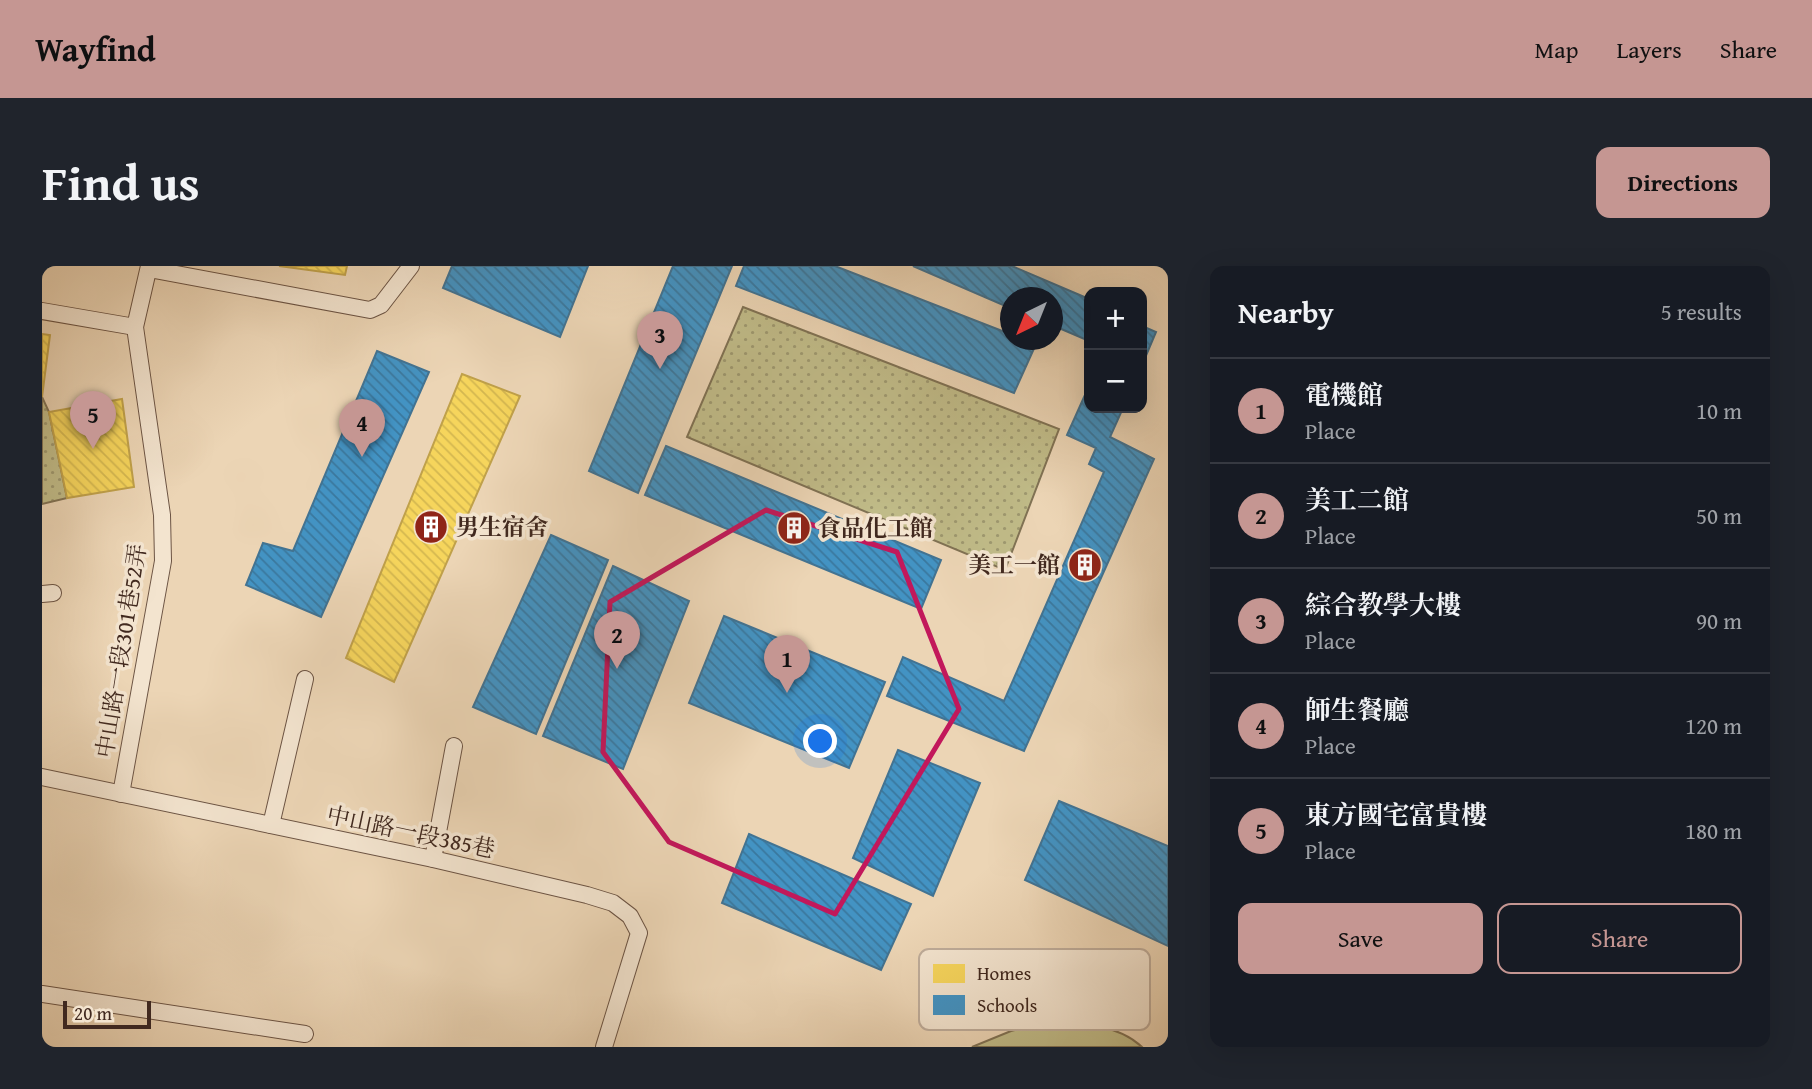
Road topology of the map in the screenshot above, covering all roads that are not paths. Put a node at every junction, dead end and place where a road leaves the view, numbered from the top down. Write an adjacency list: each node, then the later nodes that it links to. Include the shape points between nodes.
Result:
1 (411, 266): 2 (lane, via 381,304 370,310)
2 (149, 267): 4 (lane, 中山路一段301巷52弄)
3 (42, 311): 4 (lane)
4 (135, 327): 8 (lane, 中山路一段301巷52弄, via 162,515 163,561)
5 (305, 679): 9 (lane)
6 (454, 746): 10 (lane)
7 (42, 777): 8 (lane, 中山路一段385巷)
8 (121, 794): 9 (lane, 中山路一段385巷)
9 (271, 825): 10 (lane, 中山路一段385巷)
10 (433, 859): 13 (lane, 中山路一段385巷, via 587,895 613,903 630,916 639,933)
11 (42, 994): 12 (lane)
12 (305, 1034)
13 (604, 1047)

